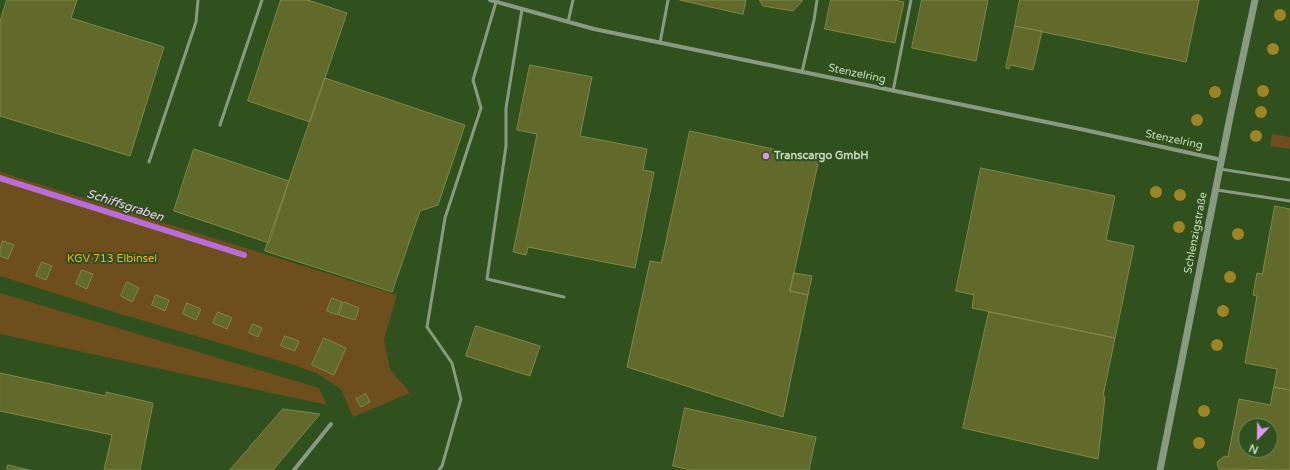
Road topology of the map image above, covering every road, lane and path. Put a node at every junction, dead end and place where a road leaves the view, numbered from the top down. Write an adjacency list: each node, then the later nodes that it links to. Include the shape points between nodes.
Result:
1 (198, 0): 17 (lane, via 196,22)
2 (262, 0): 15 (lane)
3 (490, 0): 9 (street, Stenzelring)
4 (573, 0): 11 (lane)
5 (668, 0): 12 (lane)
6 (817, 0): 13 (lane)
7 (911, 0): 14 (lane)
8 (1255, 0): 16 (street, Schlenzigstraße)
9 (496, 2): 10 (street, Stenzelring); 25 (lane, via 473,80 482,108 445,218 427,327 452,362 461,399)
10 (522, 9): 11 (street, Stenzelring); 22 (lane, via 506,108 506,146 487,279)
11 (568, 22): 12 (street, Stenzelring)
12 (660, 43): 13 (street, Stenzelring)
13 (802, 72): 14 (street, Stenzelring)
14 (893, 91): 16 (street, Stenzelring)
15 (220, 125)
16 (1222, 160): 18 (street, Schlenzigstraße)
17 (149, 162)
18 (1220, 169): 19 (lane); 20 (street, Schlenzigstraße)
19 (1290, 180)
20 (1216, 190): 21 (lane); 26 (street, Schlenzigstraße)
21 (1290, 201)
22 (564, 297)
23 (331, 424): 24 (street)
24 (294, 470)
25 (440, 470)
26 (1160, 470)

